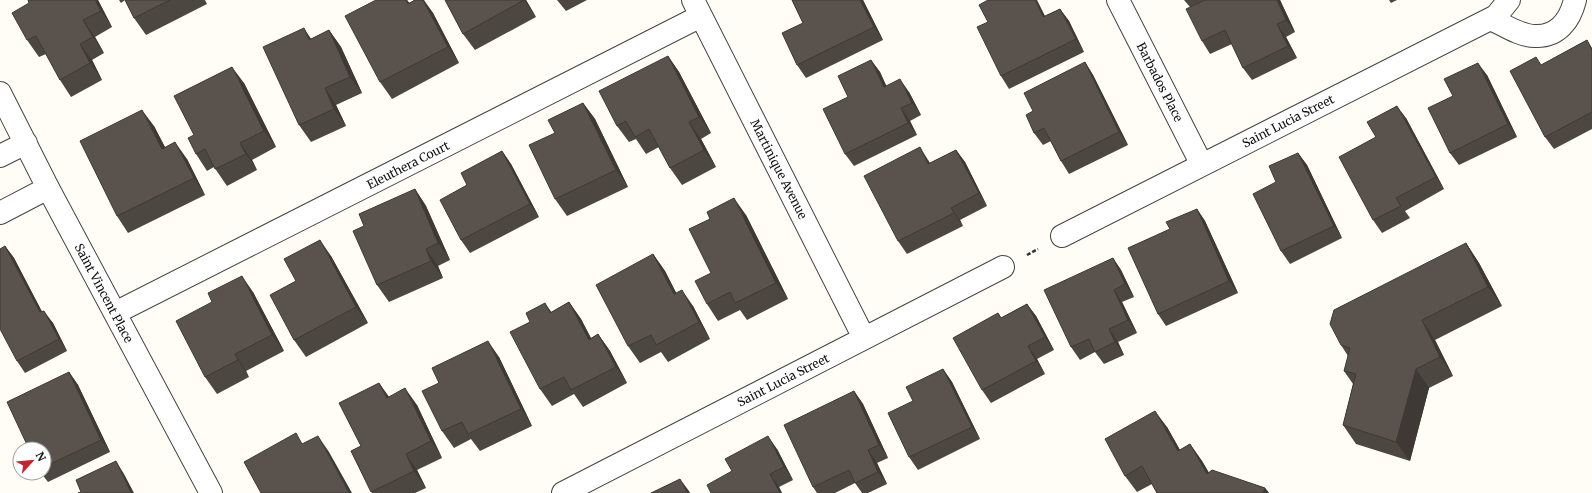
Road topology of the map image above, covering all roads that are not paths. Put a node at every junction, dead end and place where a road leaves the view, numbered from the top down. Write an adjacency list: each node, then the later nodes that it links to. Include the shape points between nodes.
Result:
1 (1118, 0): 9 (street, Barbados Place)
2 (1509, 0): 5 (street, Saint Lucia Street)
3 (1575, 0): 5 (street, via 1572,14 1562,26 1549,34 1534,36 1520,33)
4 (697, 8): 14 (street, Eleuthera Court); 15 (street, Martinique Avenue)
5 (1491, 19): 9 (street, Saint Lucia Street)
6 (0, 92): 7 (street, Saint Vincent Place)
7 (26, 143): 8 (street); 10 (street, Saint Vincent Place)
8 (0, 156)
9 (1202, 164): 12 (street, Saint Lucia Street)
10 (48, 188): 11 (street); 14 (street, Saint Vincent Place)
11 (0, 213)
12 (1062, 236)
13 (1003, 267): 15 (street, Saint Lucia Street)
14 (115, 313): 16 (street, Saint Vincent Place)
15 (864, 338): 17 (street, Saint Lucia Street)
16 (211, 493)
17 (563, 493)

